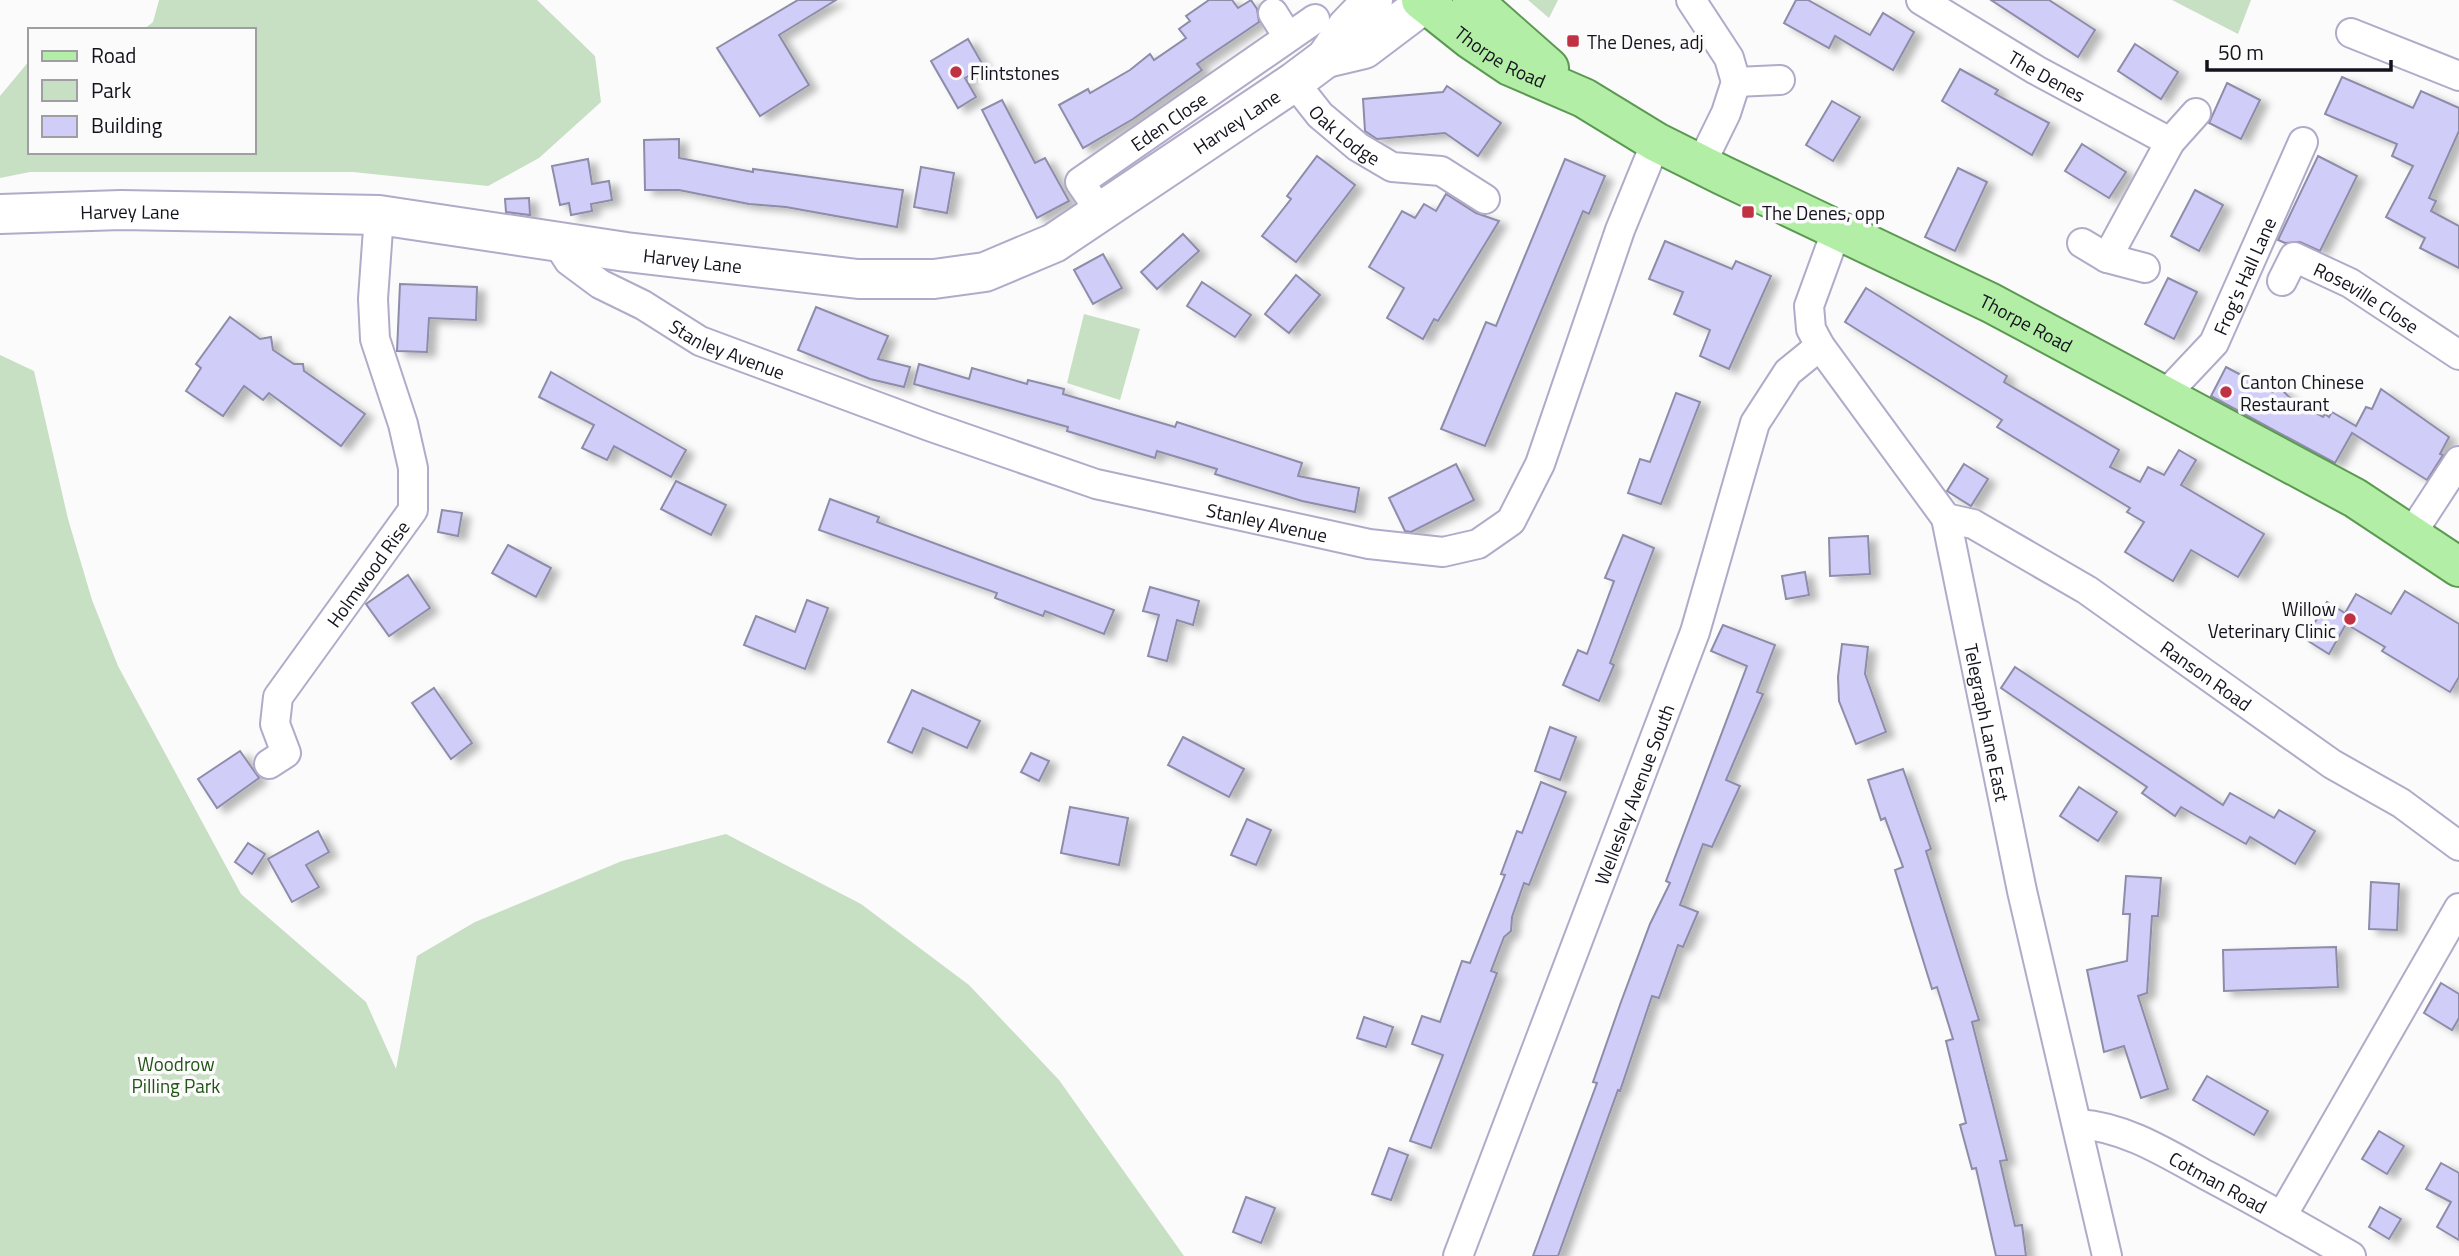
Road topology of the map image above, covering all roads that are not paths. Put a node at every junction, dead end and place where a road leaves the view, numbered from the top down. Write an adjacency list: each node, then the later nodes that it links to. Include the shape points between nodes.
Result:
1 (1373, 0): 10 (street, Harvey Lane)
2 (1472, 0): 15 (main road, Thorpe Road)
3 (1691, 0): 14 (street, via 1729,58)
4 (1424, 1): 10 (street, Harvey Lane, via 1364,49); 15 (main road, Thorpe Road, via 1510,66)
5 (1925, 1): 18 (street, The Denes, via 2036,71)
6 (1273, 13): 9 (street)
7 (1315, 19): 9 (street, Eden Close)
8 (2351, 33): 11 (street)
9 (1288, 37): 22 (street, Eden Close, via 1080,182)
10 (1326, 58): 13 (street, Harvey Lane)
11 (2459, 76)
12 (1780, 80): 14 (street)
13 (1294, 82): 21 (street, Oak Lodge, via 1320,115 1359,147 1392,167 1441,171); 22 (street, Harvey Lane)
14 (1736, 82): 20 (street)
15 (1584, 98): 17 (main road, Thorpe Road)
16 (2196, 113): 18 (street)
17 (1656, 142): 20 (main road, Thorpe Road); 32 (street, Stanley Avenue, via 1620,230 1540,464 1511,521 1478,544 1443,552 1369,544 1096,484 700,341)
18 (2170, 142): 29 (street)
19 (2303, 142): 35 (street, Frog's Hall Lane, via 2214,343)
20 (1701, 164): 25 (main road, Thorpe Road)
21 (1485, 198)
22 (1101, 213): 28 (street, Harvey Lane, via 1019,260 985,272 934,279 858,279)
23 (0, 214): 24 (street, Harvey Lane, via 121,210)
24 (379, 215): 26 (street, Harvey Lane); 40 (street, Holmwood Rise, via 374,340 403,424 413,468 413,510 278,697 275,724)
25 (1837, 229): 33 (street, Telegraph Lane East, via 1809,306 1811,329); 35 (main road, Thorpe Road, via 1991,303)
26 (556, 241): 28 (street, Harvey Lane); 32 (street, Stanley Avenue, via 569,261 600,284)
27 (2082, 243): 29 (street)
28 (626, 252): 32 (street, via 629,278)
29 (2107, 258): 30 (street)
30 (2145, 268)
31 (2282, 281): 34 (street, Roseville Close, via 2294,257 2350,283)
32 (643, 305)
33 (1820, 346): 37 (street, Telegraph Lane East); 45 (street, Wellesley Avenue South, via 1787,372 1755,423 1695,632)
34 (2459, 355)
35 (2165, 395): 38 (main road, Thorpe Road, via 2355,498)
36 (2459, 461): 38 (street)
37 (1946, 518): 41 (street, Ranson Road, via 1973,524 2087,590 2332,764 2401,803); 43 (street, Telegraph Lane East, via 2022,891)
38 (2410, 536): 39 (main road, Thorpe Road)
39 (2459, 567)
40 (287, 752)
41 (2459, 846)
42 (2459, 908): 44 (street)
43 (2078, 1124): 44 (street, Cotman Road, via 2127,1135); 46 (street, Telegraph Lane East)
44 (2282, 1216): 47 (street, Cotman Road)
45 (1458, 1256)
46 (2107, 1256)
47 (2351, 1256)

